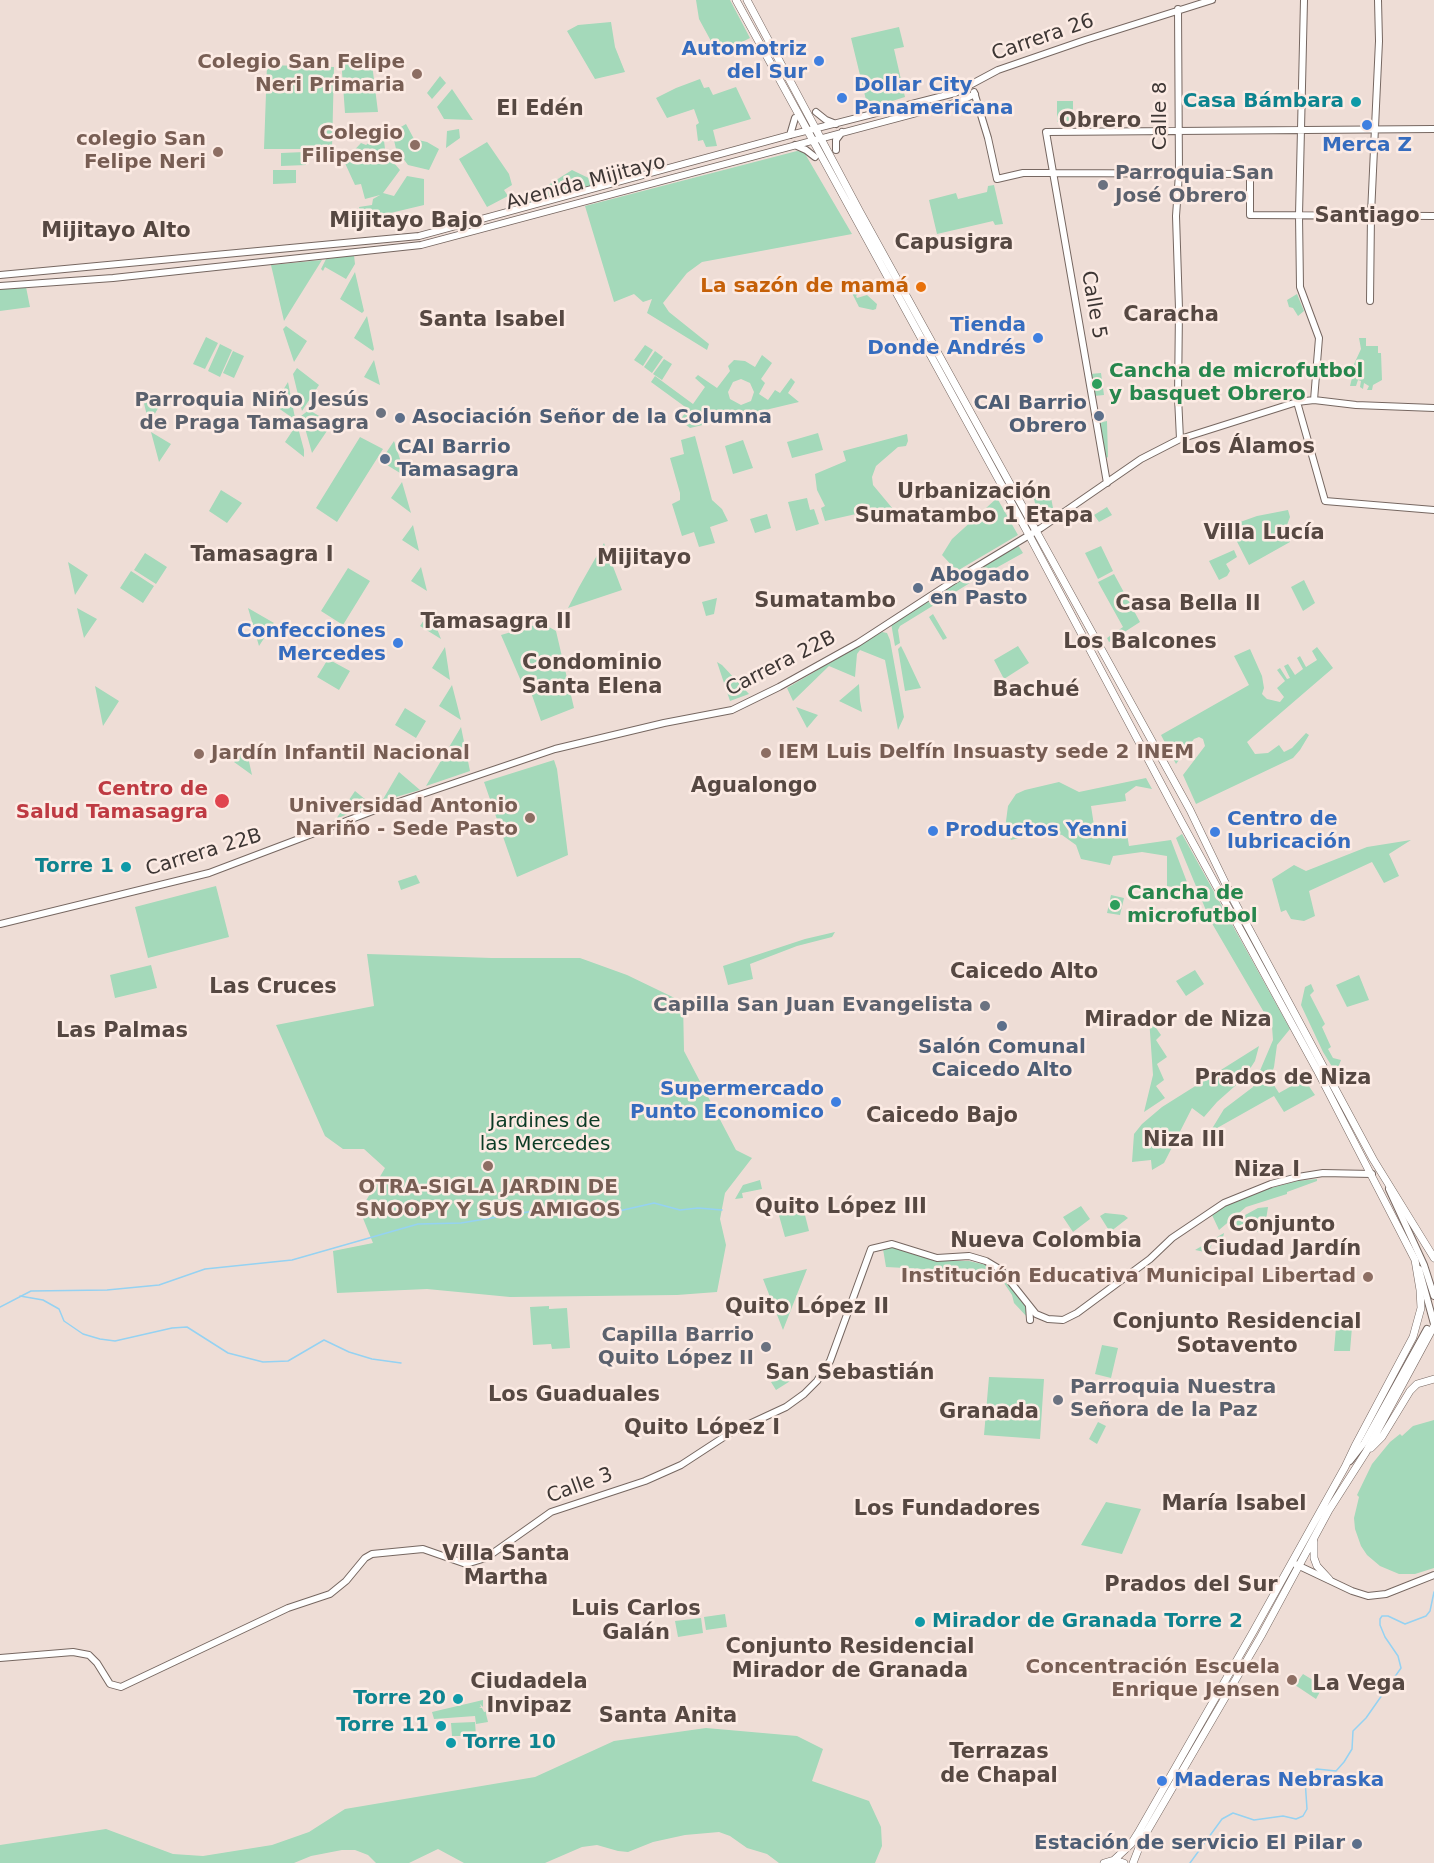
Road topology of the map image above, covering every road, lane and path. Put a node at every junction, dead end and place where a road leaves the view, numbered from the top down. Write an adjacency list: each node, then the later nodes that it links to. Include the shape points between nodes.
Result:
1 (736, 0): 16 (main road)
2 (747, 0): 12 (main road)
3 (1212, 0): 6 (street, Carrera 26)
4 (1304, 0): 17 (street)
5 (1378, 0): 15 (street)
6 (1178, 9): 7 (street, Carrera 26, via 998,70); 14 (street, Calle 8)
7 (970, 86): 8 (street); 11 (street, Carrera 26)
8 (975, 94): 18 (street); 25 (street, via 997,179)
9 (816, 112): 11 (street)
10 (795, 118): 19 (street)
11 (837, 124): 12 (street, Carrera 26)
12 (816, 129): 16 (street, Avenida Mijitayo); 20 (main road)
13 (1434, 129): 15 (street)
14 (1178, 130): 17 (street); 25 (street, Calle 5, via 1046,132); 26 (street, Calle 8)
15 (1374, 130): 17 (street); 27 (street)
16 (808, 131): 19 (street, Avenida Mijitayo); 21 (main road)
17 (1300, 131): 28 (street)
18 (843, 132): 20 (street); 23 (street, via 836,140)
19 (790, 135): 30 (street, Avenida Mijitayo, via 419,236)
20 (821, 138): 21 (street, Avenida Mijitayo); 39 (main road)
21 (813, 140): 22 (street, Avenida Mijitayo); 39 (main road)
22 (795, 145): 24 (street); 31 (street, Avenida Mijitayo, via 422,245)
23 (836, 150)
24 (815, 157)
25 (1052, 172): 26 (street); 37 (street, Calle 5)
26 (1179, 174): 28 (street, via 1250,174 1250,215); 36 (street, Calle 8, via 1176,216)
27 (1371, 214): 28 (street); 29 (street); 32 (street)
28 (1299, 215): 33 (street, via 1300,287 1319,338)
29 (1434, 216)
30 (0, 275)
31 (0, 286)
32 (1370, 301)
33 (1314, 400): 34 (street, Carrera 22B); 35 (street, Carrera 22B)
34 (1298, 402): 36 (street, Carrera 22B); 38 (street, via 1325,501)
35 (1434, 408)
36 (1180, 439): 37 (street, Carrera 22B, via 1141,459)
37 (1107, 483): 39 (street, Carrera 22B)
38 (1434, 510)
39 (1032, 533): 40 (street, Carrera 22B, via 834,658 732,710 555,749 378,809 209,873); 41 (main road, via 1182,823); 44 (main road, via 1190,810 1233,899)
40 (0, 924)
41 (1366, 1163): 42 (street); 43 (main road)
42 (1354, 1174): 43 (street); 49 (street, via 1298,1177 1224,1203 1077,1314 1063,1320 1048,1319)
43 (1372, 1174): 47 (main road)
44 (1386, 1181): 45 (main road); 48 (street)
45 (1430, 1245): 46 (main road)
46 (1434, 1258)
47 (1415, 1260): 51 (street); 54 (main road, via 1420,1308 1413,1337)
48 (1434, 1296)
49 (1029, 1306): 50 (street); 59 (street, Calle 3, via 1001,1270 978,1258 937,1258 892,1244 870,1249 830,1361 804,1394 786,1407 730,1433 681,1465 551,1512 486,1558 466,1564 423,1549 372,1554 330,1594 278,1612 121,1687 111,1684 89,1655 73,1652)
50 (1030, 1320)
51 (1432, 1326): 53 (main road); 54 (street, via 1364,1443)
52 (1434, 1379): 53 (main road, via 1410,1390 1382,1437)
53 (1366, 1452): 55 (main road)
54 (1345, 1467): 56 (main road)
55 (1317, 1533): 56 (main road); 58 (main road, via 1314,1558)
56 (1296, 1564): 58 (street); 60 (main road, via 1131,1844); 63 (main road, via 1261,1636)
57 (1434, 1575): 58 (street, via 1368,1596)
58 (1329, 1579)
59 (0, 1658)
60 (1114, 1860): 61 (main road); 62 (main road)
61 (1104, 1863)
62 (1124, 1863)
63 (1132, 1863)

